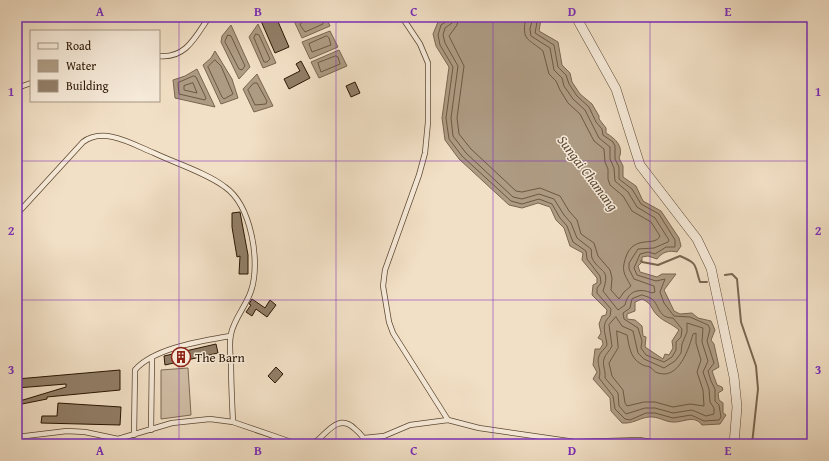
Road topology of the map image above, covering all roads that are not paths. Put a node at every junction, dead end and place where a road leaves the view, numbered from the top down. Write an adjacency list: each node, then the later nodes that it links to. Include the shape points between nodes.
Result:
1 (209, 17): 4 (lane, via 189,46 177,54)
2 (402, 17): 10 (lane, via 420,44 428,63 428,133 420,171 388,260 383,286 389,322 395,338)
3 (576, 17): 22 (street, via 616,89 640,165 696,239 711,268 734,377 737,407)
4 (160, 56)
5 (30, 83): 6 (lane)
6 (17, 88)
7 (17, 214): 8 (lane, via 83,142 92,137 121,139 217,182 233,193 240,203 254,242 251,291)
8 (230, 336): 9 (lane, via 200,341); 11 (lane)
9 (152, 357): 12 (lane); 15 (lane, via 142,362 135,370)
10 (448, 420): 17 (lane, via 410,425 384,436); 21 (lane, via 479,428 574,442 639,440)
11 (233, 422): 12 (lane, via 197,419); 18 (lane)
12 (151, 430): 15 (lane)
13 (17, 433): 14 (lane)
14 (27, 435): 15 (lane, via 68,430 118,439); 16 (lane)
15 (134, 435)
16 (17, 437)
17 (364, 438): 19 (lane, via 354,427 341,423 329,427 318,440); 20 (lane)
18 (297, 444)
19 (307, 444)
20 (366, 444)
21 (664, 444)
22 (734, 444)

